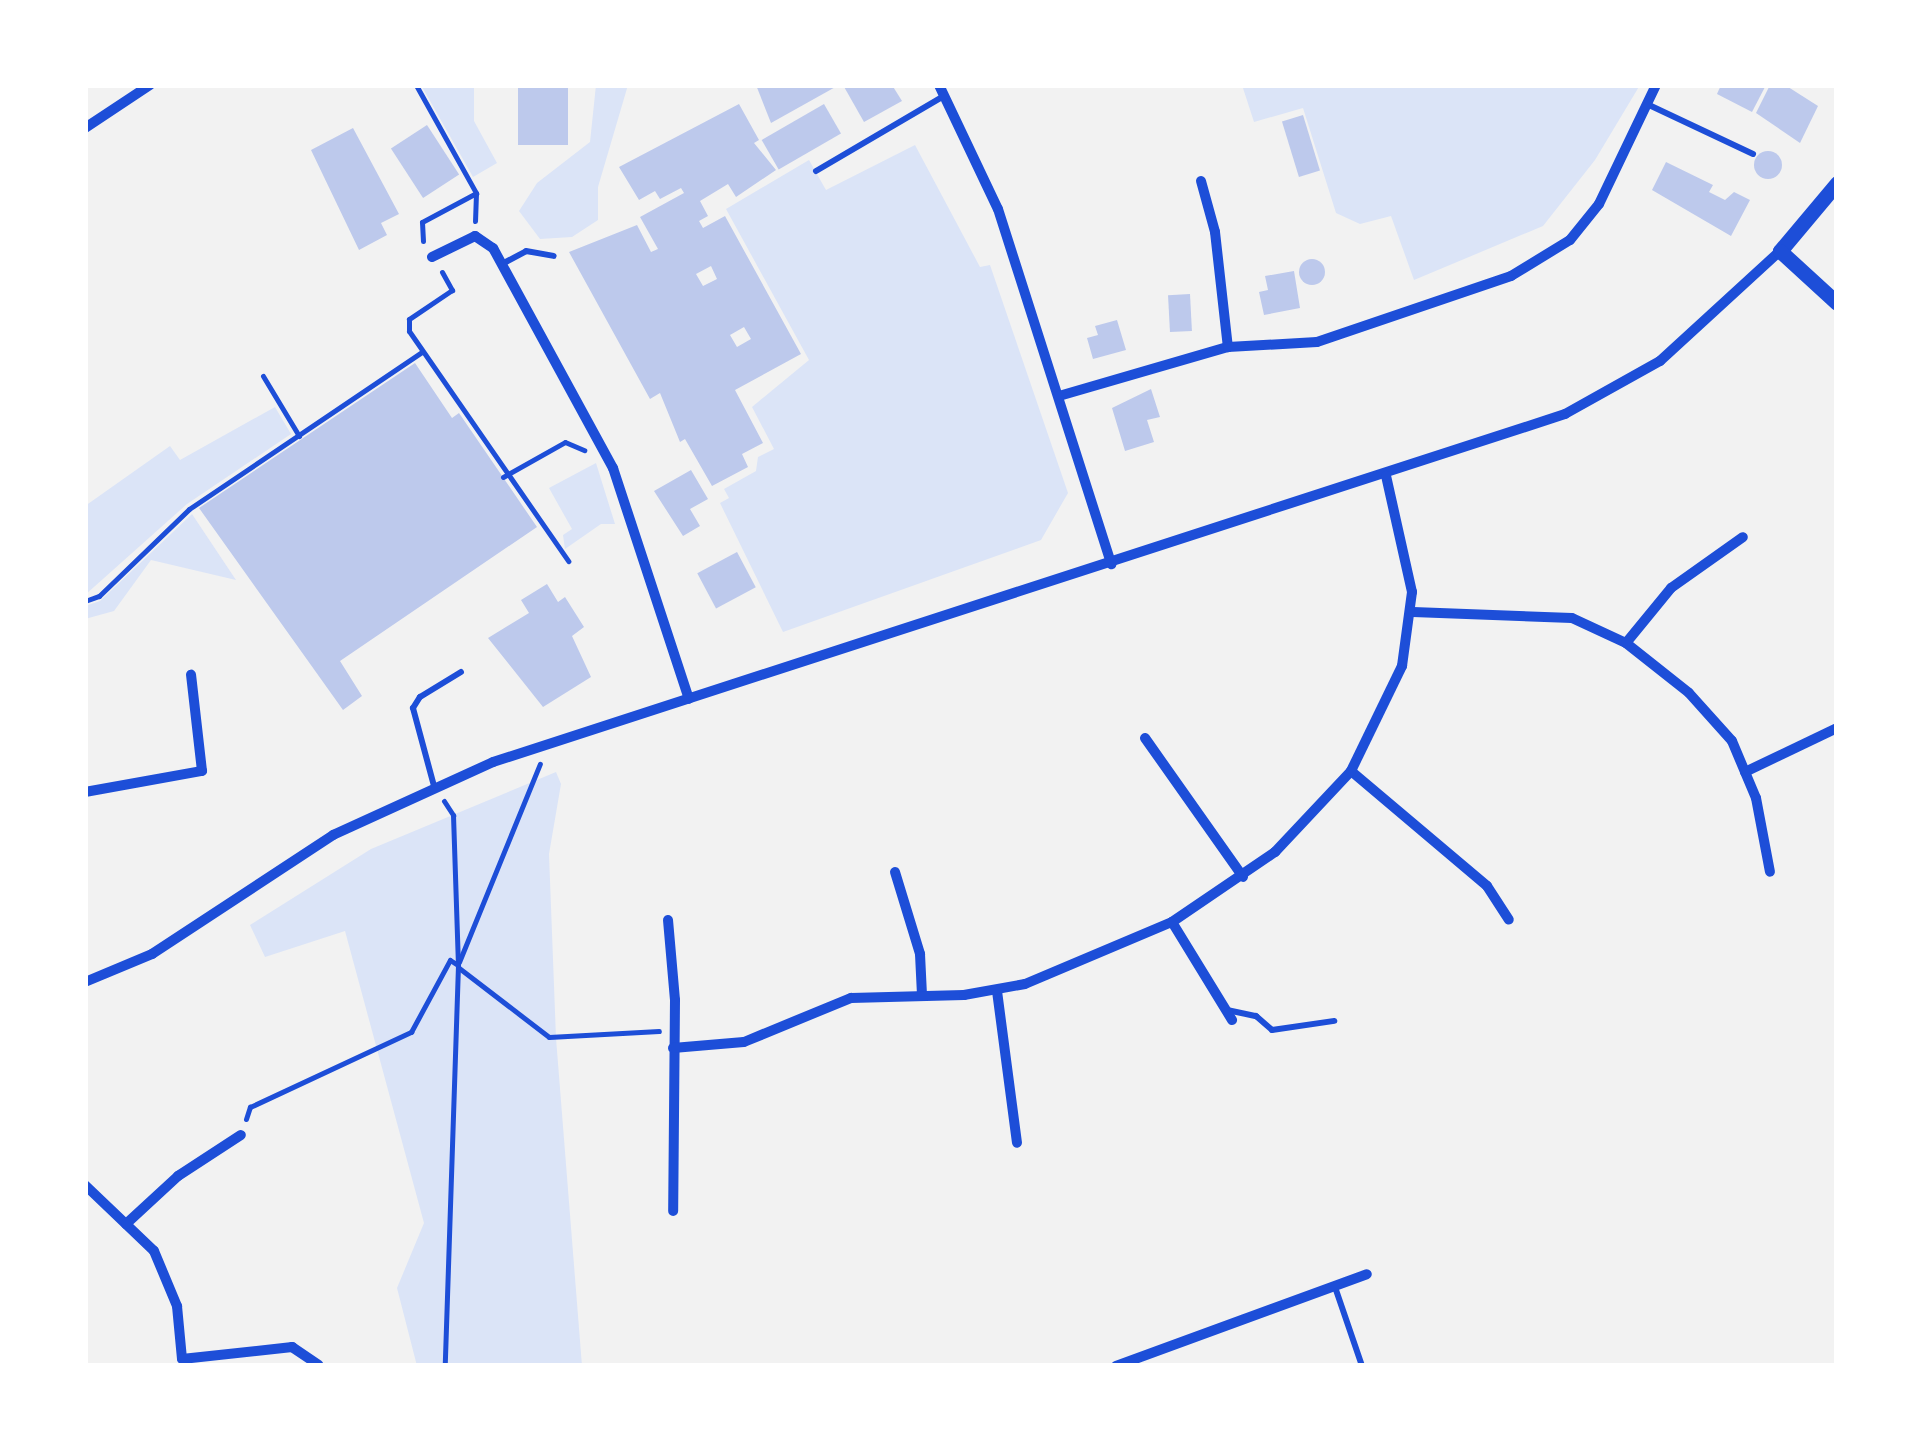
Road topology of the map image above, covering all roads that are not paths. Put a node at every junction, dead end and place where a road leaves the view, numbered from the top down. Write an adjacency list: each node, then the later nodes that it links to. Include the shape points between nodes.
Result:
1 (150, 85): 5 (street)
2 (1656, 85): 4 (street)
3 (942, 90): 7 (lane); 16 (street, via 998,209)
4 (1649, 106): 6 (lane); 15 (street, via 1599,204 1570,240 1512,276 1317,342)
5 (85, 128)
6 (1753, 154)
7 (816, 171)
8 (1201, 182): 15 (street, via 1215,232)
9 (1837, 183): 10 (street)
10 (1780, 251): 14 (street); 17 (street, via 1660,361 1564,414)
11 (554, 256): 13 (lane, via 526,251)
12 (432, 257): 13 (street, via 475,236)
13 (502, 264): 24 (street, via 602,444)
14 (1837, 303)
15 (1228, 347): 16 (street)
16 (1059, 396): 19 (street)
17 (1386, 476): 19 (street); 20 (street, via 1405,540)
18 (1742, 537): 21 (street, via 1672,588)
19 (1110, 564): 24 (street)
20 (1412, 612): 21 (street, via 1572,618); 27 (street, via 1394,688)
21 (1626, 643): 28 (street, via 1700,705 1732,741)
22 (461, 672): 29 (lane, via 413,708)
23 (191, 675): 30 (street, via 202,771)
24 (689, 698): 29 (street)
25 (1837, 728): 28 (street)
26 (1145, 738): 33 (street)
27 (1352, 771): 33 (street, via 1306,824); 35 (street, via 1487,886)
28 (1745, 772): 32 (street)
29 (434, 786): 37 (street, via 333,835 152,954)
30 (85, 792)
31 (896, 872): 39 (street, via 920,954)
32 (1770, 872)
33 (1242, 877): 36 (street)
34 (668, 920): 42 (street)
35 (1509, 920)
36 (1172, 922): 38 (street); 40 (street)
37 (85, 982)
38 (997, 991): 39 (street); 44 (street)
39 (922, 995): 42 (street, via 850,998 744,1042)
40 (1229, 1015): 41 (lane, via 1256,1016 1272,1030)
41 (1334, 1021)
42 (673, 1048): 46 (street)
43 (241, 1136): 47 (street, via 178,1176)
44 (1017, 1142)
45 (85, 1185): 47 (street)
46 (673, 1211)
47 (126, 1224): 50 (street, via 154,1251 170,1288 182,1359 292,1347)
48 (1367, 1274): 49 (street)
49 (1335, 1286): 51 (street); 52 (lane)
50 (319, 1364)
51 (1116, 1366)
52 (1362, 1366)

